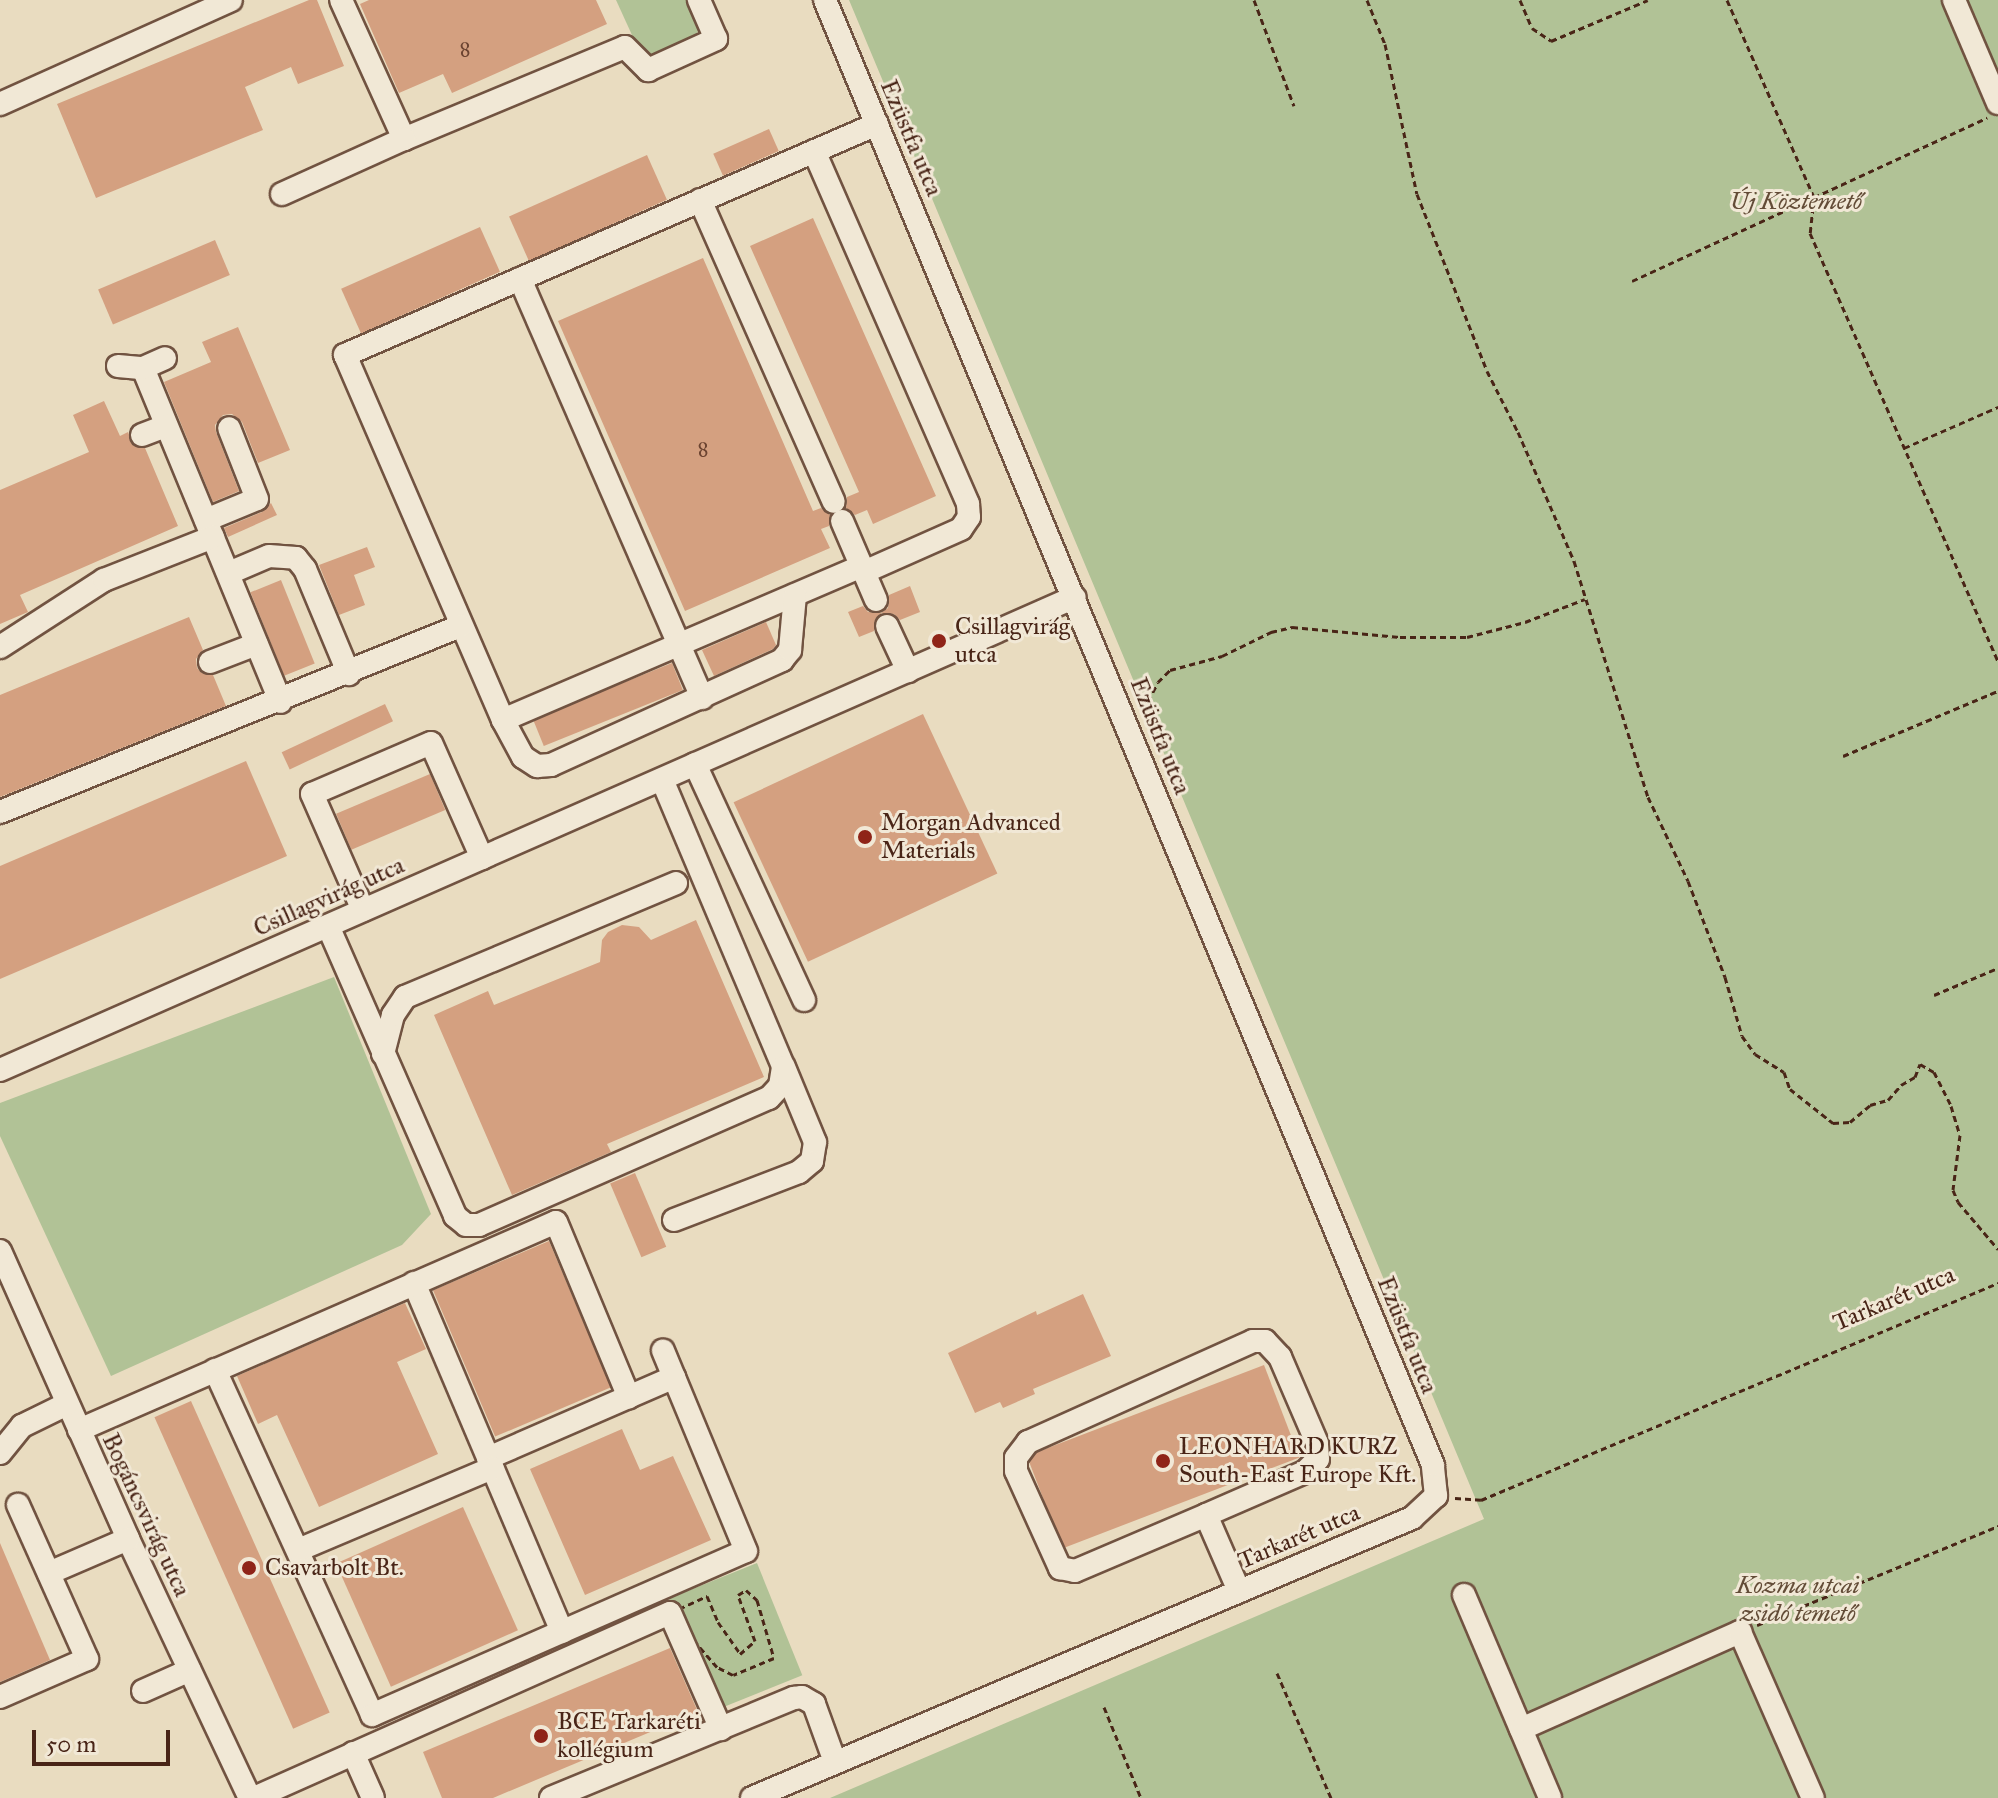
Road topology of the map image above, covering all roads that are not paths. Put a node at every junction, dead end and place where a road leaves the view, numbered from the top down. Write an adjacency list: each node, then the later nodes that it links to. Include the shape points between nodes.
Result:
1 (231, 0): 7 (street)
2 (341, 0): 9 (street)
3 (699, 0): 9 (street, via 716,39 648,70 625,47)
4 (825, 0): 8 (street, Ezüstfa utca)
5 (1954, 0): 6 (street)
6 (1998, 103)
7 (0, 104)
8 (877, 124): 10 (street); 24 (street, Ezüstfa utca)
9 (404, 139): 11 (street)
10 (814, 151): 12 (street); 21 (street, via 968,504 969,517 961,529)
11 (282, 194)
12 (700, 200): 13 (street); 21 (street)
13 (520, 279): 26 (street, via 345,355); 29 (street)
14 (165, 358): 16 (street)
15 (118, 366): 16 (street)
16 (143, 368): 17 (street)
17 (166, 426): 19 (street); 20 (street)
18 (229, 428): 20 (street, via 257,499)
19 (142, 435)
20 (209, 528): 22 (street); 30 (street, via 104,580)
21 (863, 569): 23 (street); 25 (street)
22 (229, 573): 28 (street); 33 (street, via 269,556 296,558)
23 (795, 595): 29 (street); 34 (street, via 786,656)
24 (1075, 597): 32 (street, Csillagvirág utca); 59 (street, Ezüstfa utca, via 1433,1465)
25 (876, 600)
26 (461, 626): 33 (street); 36 (street)
27 (887, 626): 32 (street)
28 (257, 644): 31 (street); 35 (street)
29 (680, 645): 34 (street); 36 (street)
30 (0, 647)
31 (210, 662)
32 (908, 671): 37 (street, Csillagvirág utca)
33 (349, 674): 35 (street)
34 (702, 698): 36 (street, via 551,765 537,766 523,757)
35 (281, 702): 39 (street)
36 (503, 720)
37 (695, 764): 38 (street, Csillagvirág utca); 44 (street)
38 (662, 779): 40 (street, Csillagvirág utca); 46 (street)
39 (0, 812)
40 (482, 858): 42 (street, Csillagvirág utca); 42 (street, via 431,743 312,794)
41 (676, 883): 45 (street, via 405,997 393,1015)
42 (363, 910): 43 (street, Csillagvirág utca)
43 (328, 926): 45 (street); 47 (street, Csillagvirág utca)
44 (804, 1000)
45 (383, 1054): 46 (street, via 455,1216 472,1226 769,1098 780,1086)
46 (783, 1066): 48 (street, via 815,1142 812,1161 799,1172)
47 (0, 1070)
48 (674, 1220)
49 (0, 1251): 55 (street, Bogáncsvirág utca)
50 (414, 1283): 52 (street); 54 (street, via 556,1222); 58 (street)
51 (663, 1351): 53 (street)
52 (215, 1370): 56 (street); 63 (street)
53 (674, 1377): 54 (street); 67 (street, via 746,1551)
54 (629, 1397): 58 (street)
55 (67, 1404): 56 (street, Bogáncsvirág utca); 57 (street, via 22,1426)
56 (79, 1430): 62 (street, Bogáncsvirág utca)
57 (0, 1453)
58 (490, 1463): 63 (street); 67 (street)
59 (1436, 1496): 65 (street, Tarkarét utca, via 1412,1518)
60 (18, 1505): 64 (street)
61 (1206, 1515): 61 (street, via 1065,1571 1056,1564 1016,1471 1016,1458 1028,1442 1253,1341 1265,1341 1280,1357 1317,1443 1318,1459 1305,1472); 65 (street)
62 (128, 1539): 64 (street); 68 (street, Bogáncsvirág utca)
63 (298, 1550): 67 (street, via 372,1715)
64 (49, 1573): 70 (street, via 87,1659)
65 (1239, 1591): 74 (street, Tarkarét utca)
66 (1464, 1595): 72 (street)
67 (562, 1632)
68 (190, 1670): 69 (street); 75 (street, Bogáncsvirág utca)
69 (143, 1691)
70 (0, 1697)
71 (721, 1729): 73 (street, via 670,1613); 74 (street, via 802,1697 814,1704); 77 (street)
72 (1521, 1729): 79 (street); 80 (street, via 1740,1632)
73 (353, 1753): 75 (street); 76 (street)
74 (835, 1762): 78 (street, Tarkarét utca)
75 (252, 1798)
76 (373, 1798)
77 (551, 1798)
78 (752, 1798)
79 (1550, 1798)
80 (1813, 1798)

